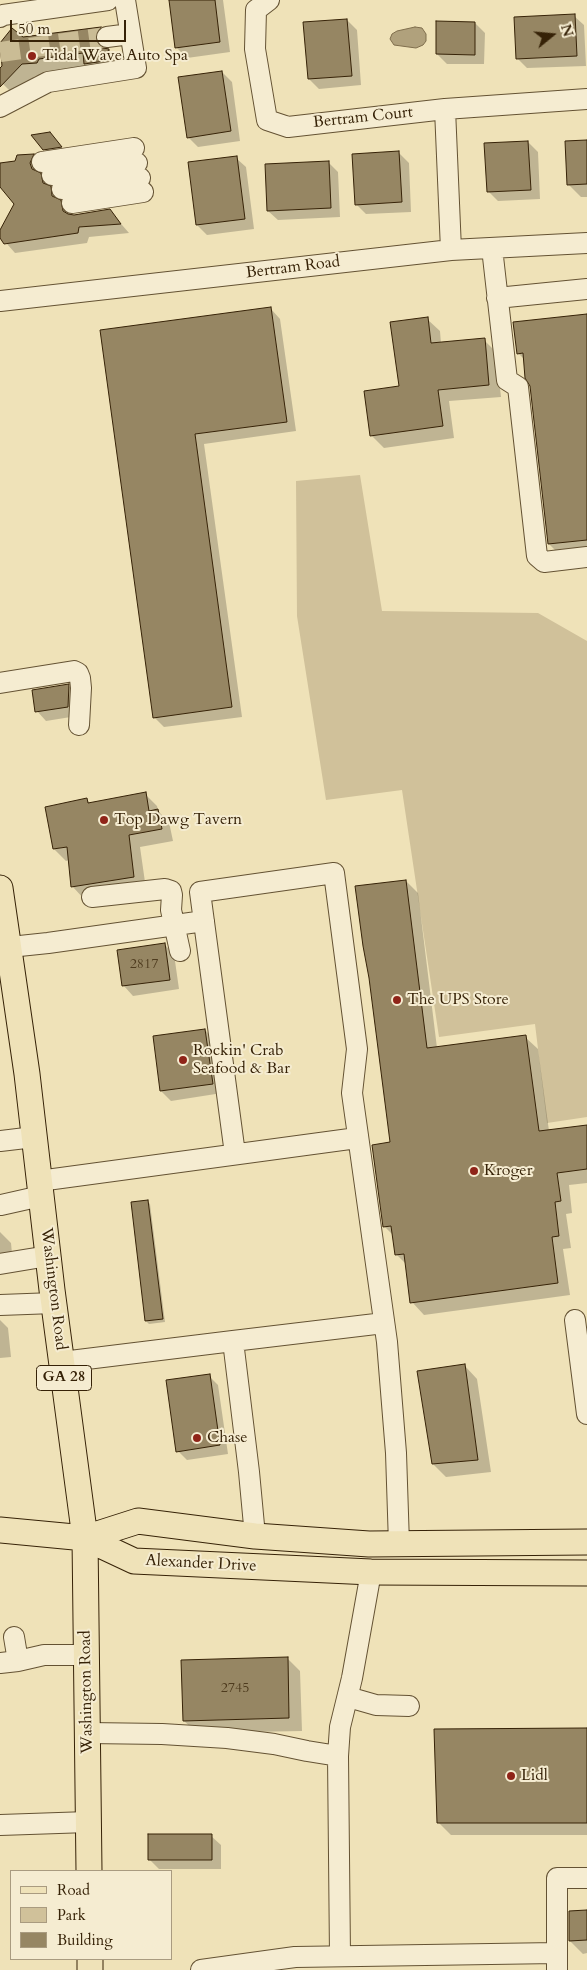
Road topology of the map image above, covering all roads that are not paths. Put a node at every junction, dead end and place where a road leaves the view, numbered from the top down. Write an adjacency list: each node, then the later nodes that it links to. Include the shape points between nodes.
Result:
1 (108, 0): 4 (street)
2 (125, 0): 5 (street)
3 (269, 0): 9 (street, Bertram Court, via 256,10 255,29 255,49 267,120 288,127)
4 (0, 17)
5 (130, 34): 6 (street); 8 (street, via 136,68 48,82)
6 (107, 38)
7 (587, 99): 9 (street, Bertram Court)
8 (0, 107)
9 (446, 109): 13 (street)
10 (57, 182): 10 (street, via 138,170 84,210)
11 (587, 243): 12 (street, Bertram Road)
12 (492, 248): 13 (street, Bertram Road); 15 (street)
13 (451, 250): 16 (street, Bertram Road)
14 (587, 289): 15 (street)
15 (498, 298): 17 (street, via 507,380 518,387 537,556 544,562)
16 (0, 301)
17 (587, 557)
18 (0, 683): 19 (street, via 78,673 81,688)
19 (79, 725)
20 (0, 888): 24 (main road, Washington Road / GA 28)
21 (92, 897): 23 (street, via 168,889 172,895)
22 (204, 921): 23 (street); 27 (street, via 200,892 334,873 358,1049 352,1093); 29 (street)
23 (174, 925): 24 (street); 25 (street)
24 (4, 947): 26 (main road, Washington Road / GA 28)
25 (180, 951)
26 (34, 1137): 28 (street); 30 (main road, Washington Road / GA 28)
27 (357, 1138): 29 (street); 37 (street)
28 (0, 1141)
29 (235, 1154): 30 (street)
30 (40, 1188): 31 (street); 32 (main road, Washington Road / GA 28)
31 (1, 1205)
32 (48, 1256): 33 (street); 34 (main road, Washington Road / GA 28)
33 (0, 1264)
34 (54, 1303): 35 (street); 39 (main road, Washington Road / GA 28)
35 (0, 1305)
36 (575, 1320): 40 (street)
37 (384, 1323): 38 (street); 45 (street, via 396,1454)
38 (233, 1341): 39 (street); 42 (street)
39 (62, 1362): 43 (main road, Washington Road / GA 28)
40 (587, 1414)
41 (0, 1530): 43 (main road)
42 (255, 1536): 43 (main road, Alexander Drive, via 138,1521); 45 (main road, Alexander Drive)
43 (85, 1538): 46 (main road, Alexander Drive, via 134,1561); 49 (main road, Washington Road / GA 28)
44 (587, 1542): 45 (main road, Alexander Drive)
45 (399, 1544)
46 (371, 1572): 47 (main road, Alexander Drive); 51 (street)
47 (587, 1573)
48 (14, 1638): 50 (street)
49 (86, 1656): 50 (street, via 44,1655); 53 (main road, Washington Road / GA 28)
50 (9, 1662)
51 (348, 1697): 52 (street, via 376,1705); 54 (street, via 340,1727)
52 (409, 1706)
53 (88, 1732): 54 (street, via 227,1738); 55 (main road, Washington Road / GA 28)
54 (338, 1756): 59 (street)
55 (88, 1822): 56 (street); 57 (main road, Washington Road / GA 28)
56 (0, 1825)
57 (89, 1870)
58 (587, 1878): 60 (street, via 557,1878)
59 (340, 1956): 60 (street); 61 (street)
60 (557, 1961)
61 (295, 1964): 62 (street)
62 (244, 1967): 63 (street)
63 (201, 1970)

